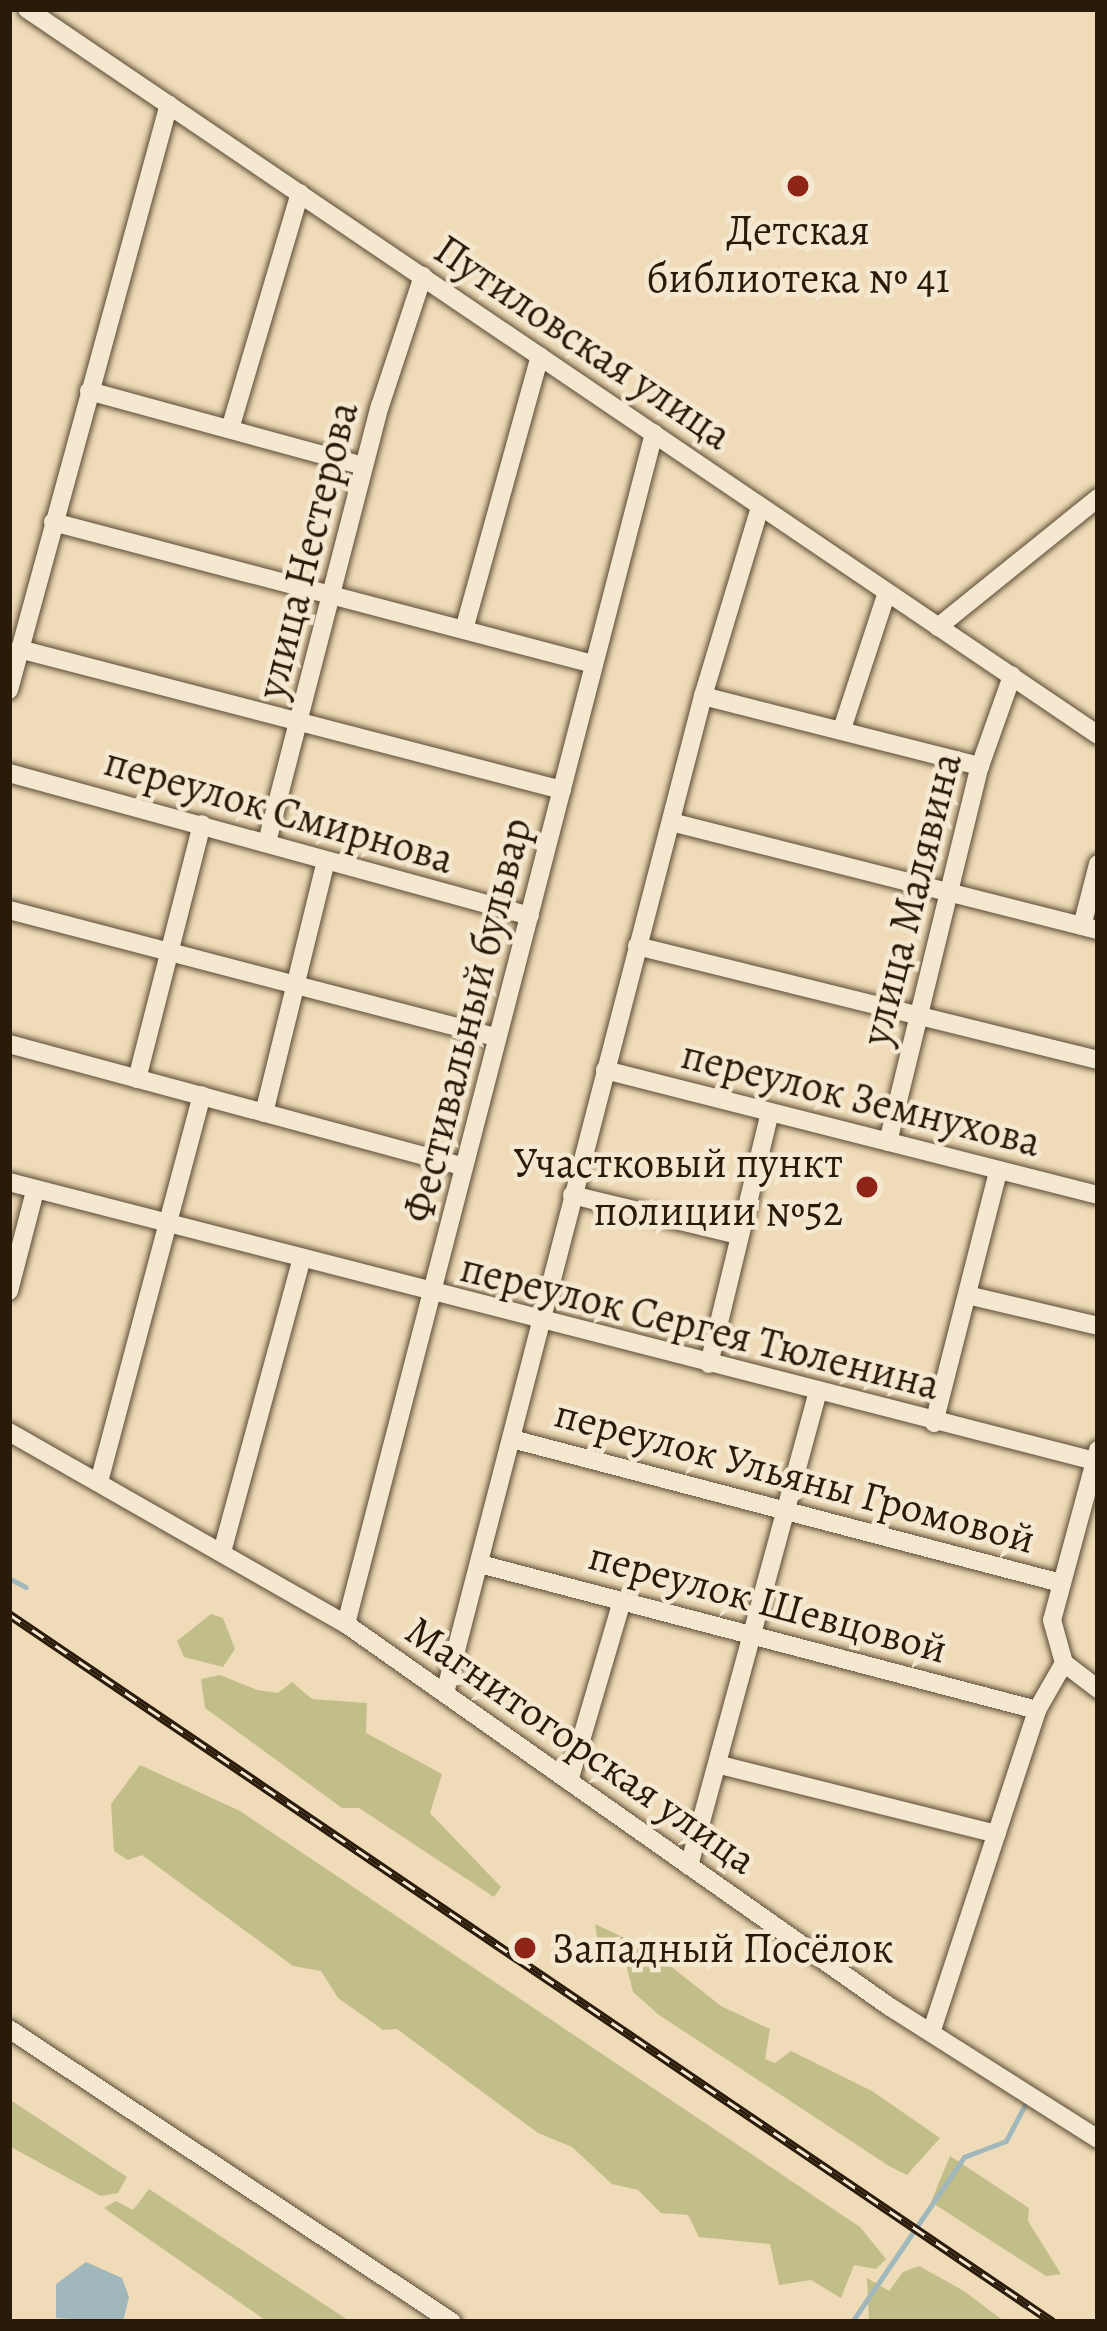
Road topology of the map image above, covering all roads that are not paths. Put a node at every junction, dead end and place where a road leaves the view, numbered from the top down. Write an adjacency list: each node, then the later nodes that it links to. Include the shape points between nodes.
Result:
1 (28, 9): 2 (street, Путиловская улица)
2 (170, 104): 3 (street, Путиловская улица); 6 (street)
3 (300, 193): 4 (street, Путиловская улица); 7 (street)
4 (422, 276): 5 (street, Путиловская улица); 9 (street, улица Нестерова)
5 (541, 356): 8 (street, Путиловская улица); 15 (street)
6 (89, 391): 7 (street); 12 (street)
7 (230, 429): 9 (street)
8 (654, 433): 11 (street, Путиловская улица); 18 (street, Фестивальный бульвар)
9 (363, 466): 14 (street, улица Нестерова)
10 (1098, 499): 16 (street)
11 (760, 507): 13 (street, Путиловская улица); 21 (street)
12 (53, 522): 14 (street); 17 (street)
13 (887, 592): 16 (street, Путиловская улица); 23 (street)
14 (331, 593): 15 (street); 22 (street, улица Нестерова)
15 (465, 626): 18 (street)
16 (938, 627): 19 (street, Путиловская улица)
17 (19, 649): 20 (street); 22 (street)
18 (593, 664): 27 (street, Фестивальный бульвар)
19 (1012, 676): 24 (street, Путиловская улица); 25 (street, улица Малявина)
20 (9, 690)
21 (704, 696): 23 (street); 28 (street)
22 (303, 718): 27 (street); 30 (street, улица Нестерова)
23 (842, 729): 25 (street)
24 (1098, 735)
25 (980, 766): 33 (street, улица Малявина)
26 (9, 773): 29 (street, переулок Смирнова)
27 (562, 790): 35 (street, Фестивальный бульвар)
28 (671, 822): 33 (street); 37 (street)
29 (202, 824): 30 (street, переулок Смирнова); 38 (street)
30 (266, 842): 32 (street, переулок Смирнова)
31 (1098, 864): 36 (street)
32 (325, 865): 35 (street, переулок Смирнова); 39 (street)
33 (950, 892): 36 (street); 40 (street, улица Малявина)
34 (9, 910): 38 (street)
35 (530, 916): 41 (street, Фестивальный бульвар)
36 (1090, 928)
37 (637, 946): 40 (street); 44 (street)
38 (171, 952): 39 (street); 45 (street)
39 (296, 987): 41 (street); 48 (street)
40 (918, 1016): 43 (street); 49 (street, улица Малявина)
41 (495, 1037): 50 (street, Фестивальный бульвар)
42 (9, 1044): 45 (street)
43 (1098, 1060)
44 (605, 1070): 47 (street, переулок Земнухова); 54 (street)
45 (137, 1078): 46 (street)
46 (202, 1095): 48 (street); 56 (street)
47 (770, 1112): 49 (street, переулок Земнухова); 57 (street)
48 (264, 1113): 50 (street)
49 (888, 1142): 51 (street, переулок Земнухова)
50 (462, 1166): 61 (street, Фестивальный бульвар)
51 (998, 1171): 55 (street, переулок Земнухова); 60 (street)
52 (9, 1182): 53 (street, переулок Сергея Тюленина)
53 (35, 1191): 56 (street, переулок Сергея Тюленина); 59 (street)
54 (572, 1195): 57 (street); 62 (street)
55 (1098, 1196)
56 (168, 1222): 58 (street, переулок Сергея Тюленина); 70 (street)
57 (739, 1234): 64 (street)
58 (302, 1258): 61 (street, переулок Сергея Тюленина); 72 (street)
59 (9, 1292)
60 (967, 1294): 63 (street); 66 (street)
61 (434, 1296): 62 (street, переулок Сергея Тюленина); 76 (street, Фестивальный бульвар)
62 (539, 1324): 64 (street, переулок Сергея Тюленина); 68 (street)
63 (1098, 1326)
64 (709, 1364): 65 (street, переулок Сергея Тюленина)
65 (818, 1395): 66 (street, переулок Сергея Тюленина); 71 (street)
66 (934, 1423): 69 (street, переулок Сергея Тюленина)
67 (9, 1432): 70 (street, Магнитогорская улица)
68 (512, 1439): 71 (street, переулок Ульяны Громовой); 73 (street)
69 (1097, 1456): 74 (street)
70 (100, 1478): 72 (street, Магнитогорская улица)
71 (788, 1511): 74 (street, переулок Ульяны Громовой); 77 (street)
72 (222, 1552): 76 (street, Магнитогорская улица)
73 (480, 1564): 75 (street, переулок Шевцовой); 80 (street)
74 (1061, 1583): 78 (street)
75 (622, 1601): 77 (street, переулок Шевцовой); 83 (street)
76 (346, 1624): 80 (street, Магнитогорская улица)
77 (755, 1636): 81 (street, переулок Шевцовой); 82 (street)
78 (1060, 1655): 79 (street); 81 (street)
79 (1098, 1689)
80 (445, 1694): 83 (street, Магнитогорская улица)
81 (1037, 1710): 84 (street)
82 (720, 1766): 84 (street); 85 (street)
83 (569, 1781): 85 (street, Магнитогорская улица)
84 (997, 1834): 86 (street)
85 (689, 1866): 86 (street, Магнитогорская улица, via 890,2007)
86 (933, 2027): 88 (street, Магнитогорская улица)
87 (9, 2030): 89 (street)
88 (1098, 2139)
89 (452, 2322)

